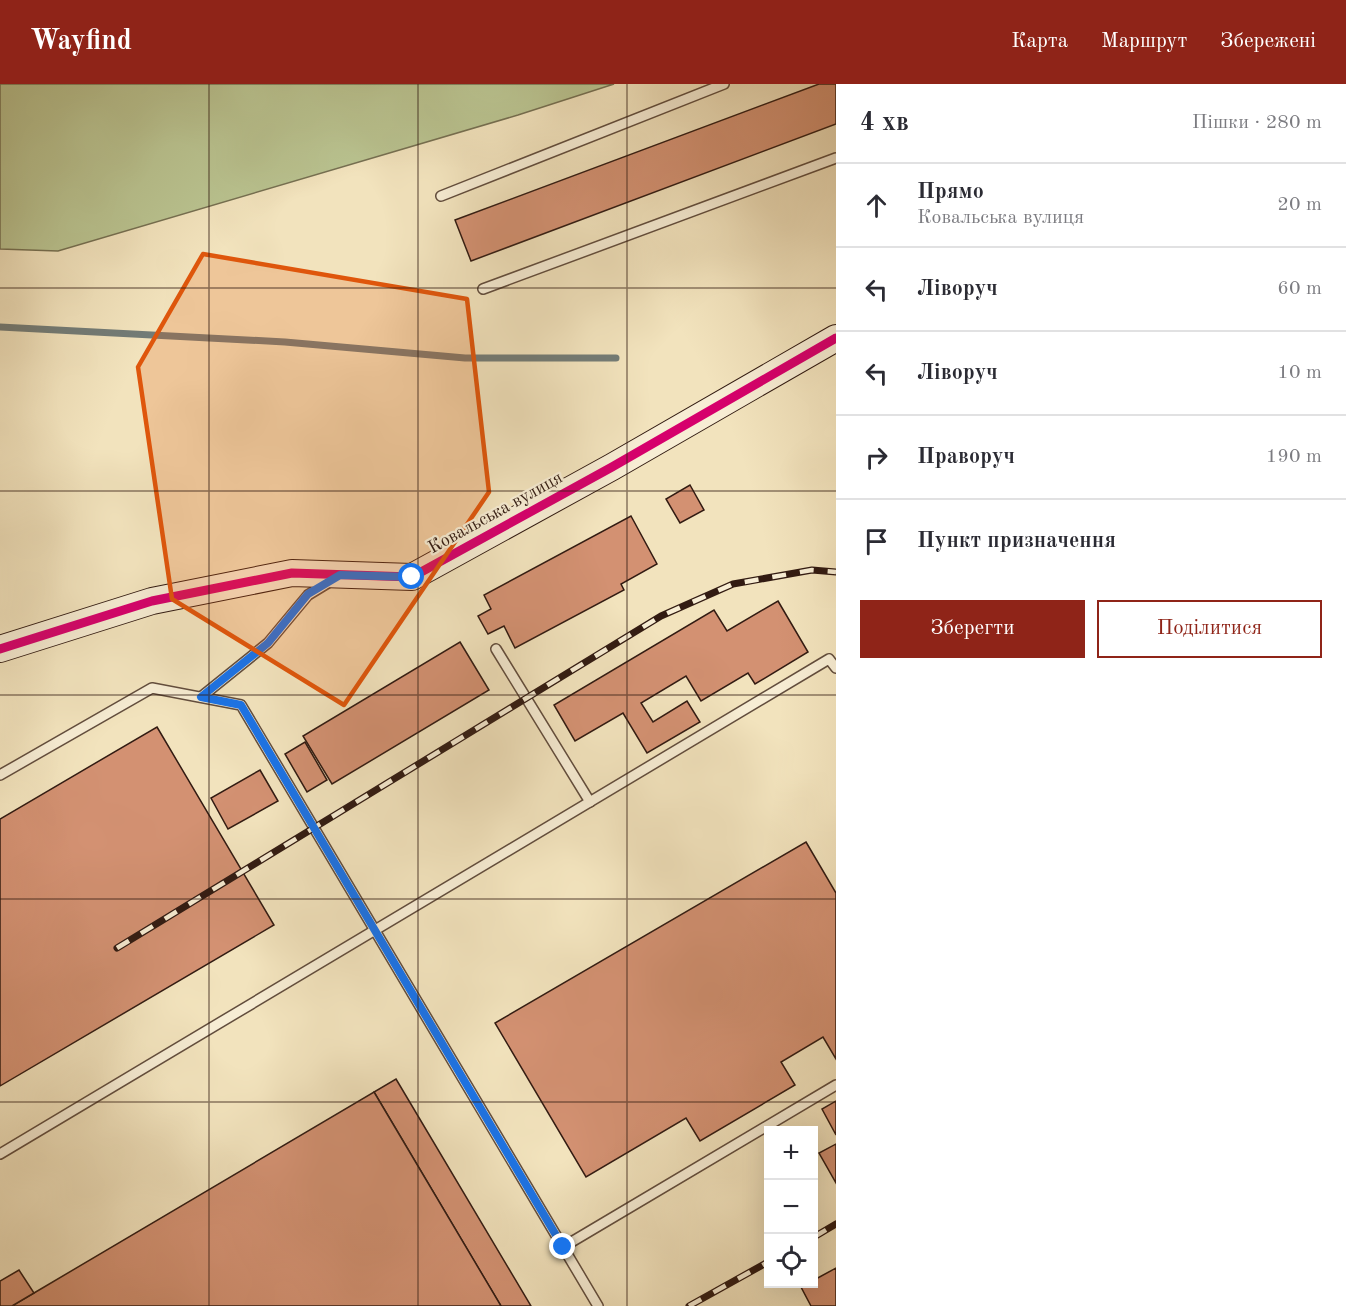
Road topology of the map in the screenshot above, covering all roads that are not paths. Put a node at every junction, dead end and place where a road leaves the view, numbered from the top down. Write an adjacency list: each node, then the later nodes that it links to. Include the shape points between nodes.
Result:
1 (724, 84): 3 (lane)
2 (836, 158): 4 (lane)
3 (441, 196)
4 (483, 289)
5 (836, 338): 6 (street, Ковальська вулиця, via 412,577)
6 (340, 575): 7 (street, Ковальська вулиця, via 292,573 152,601); 10 (lane, via 308,594 268,643)
7 (0, 649)
8 (496, 649): 12 (lane)
9 (836, 668): 12 (lane, via 829,659)
10 (201, 697): 11 (lane, via 152,688); 13 (lane, via 241,705)
11 (0, 775)
12 (590, 802): 13 (lane)
13 (375, 932): 15 (lane); 16 (lane)
14 (836, 1085): 16 (lane)
15 (0, 1154)
16 (563, 1247): 17 (lane)
17 (598, 1306)

